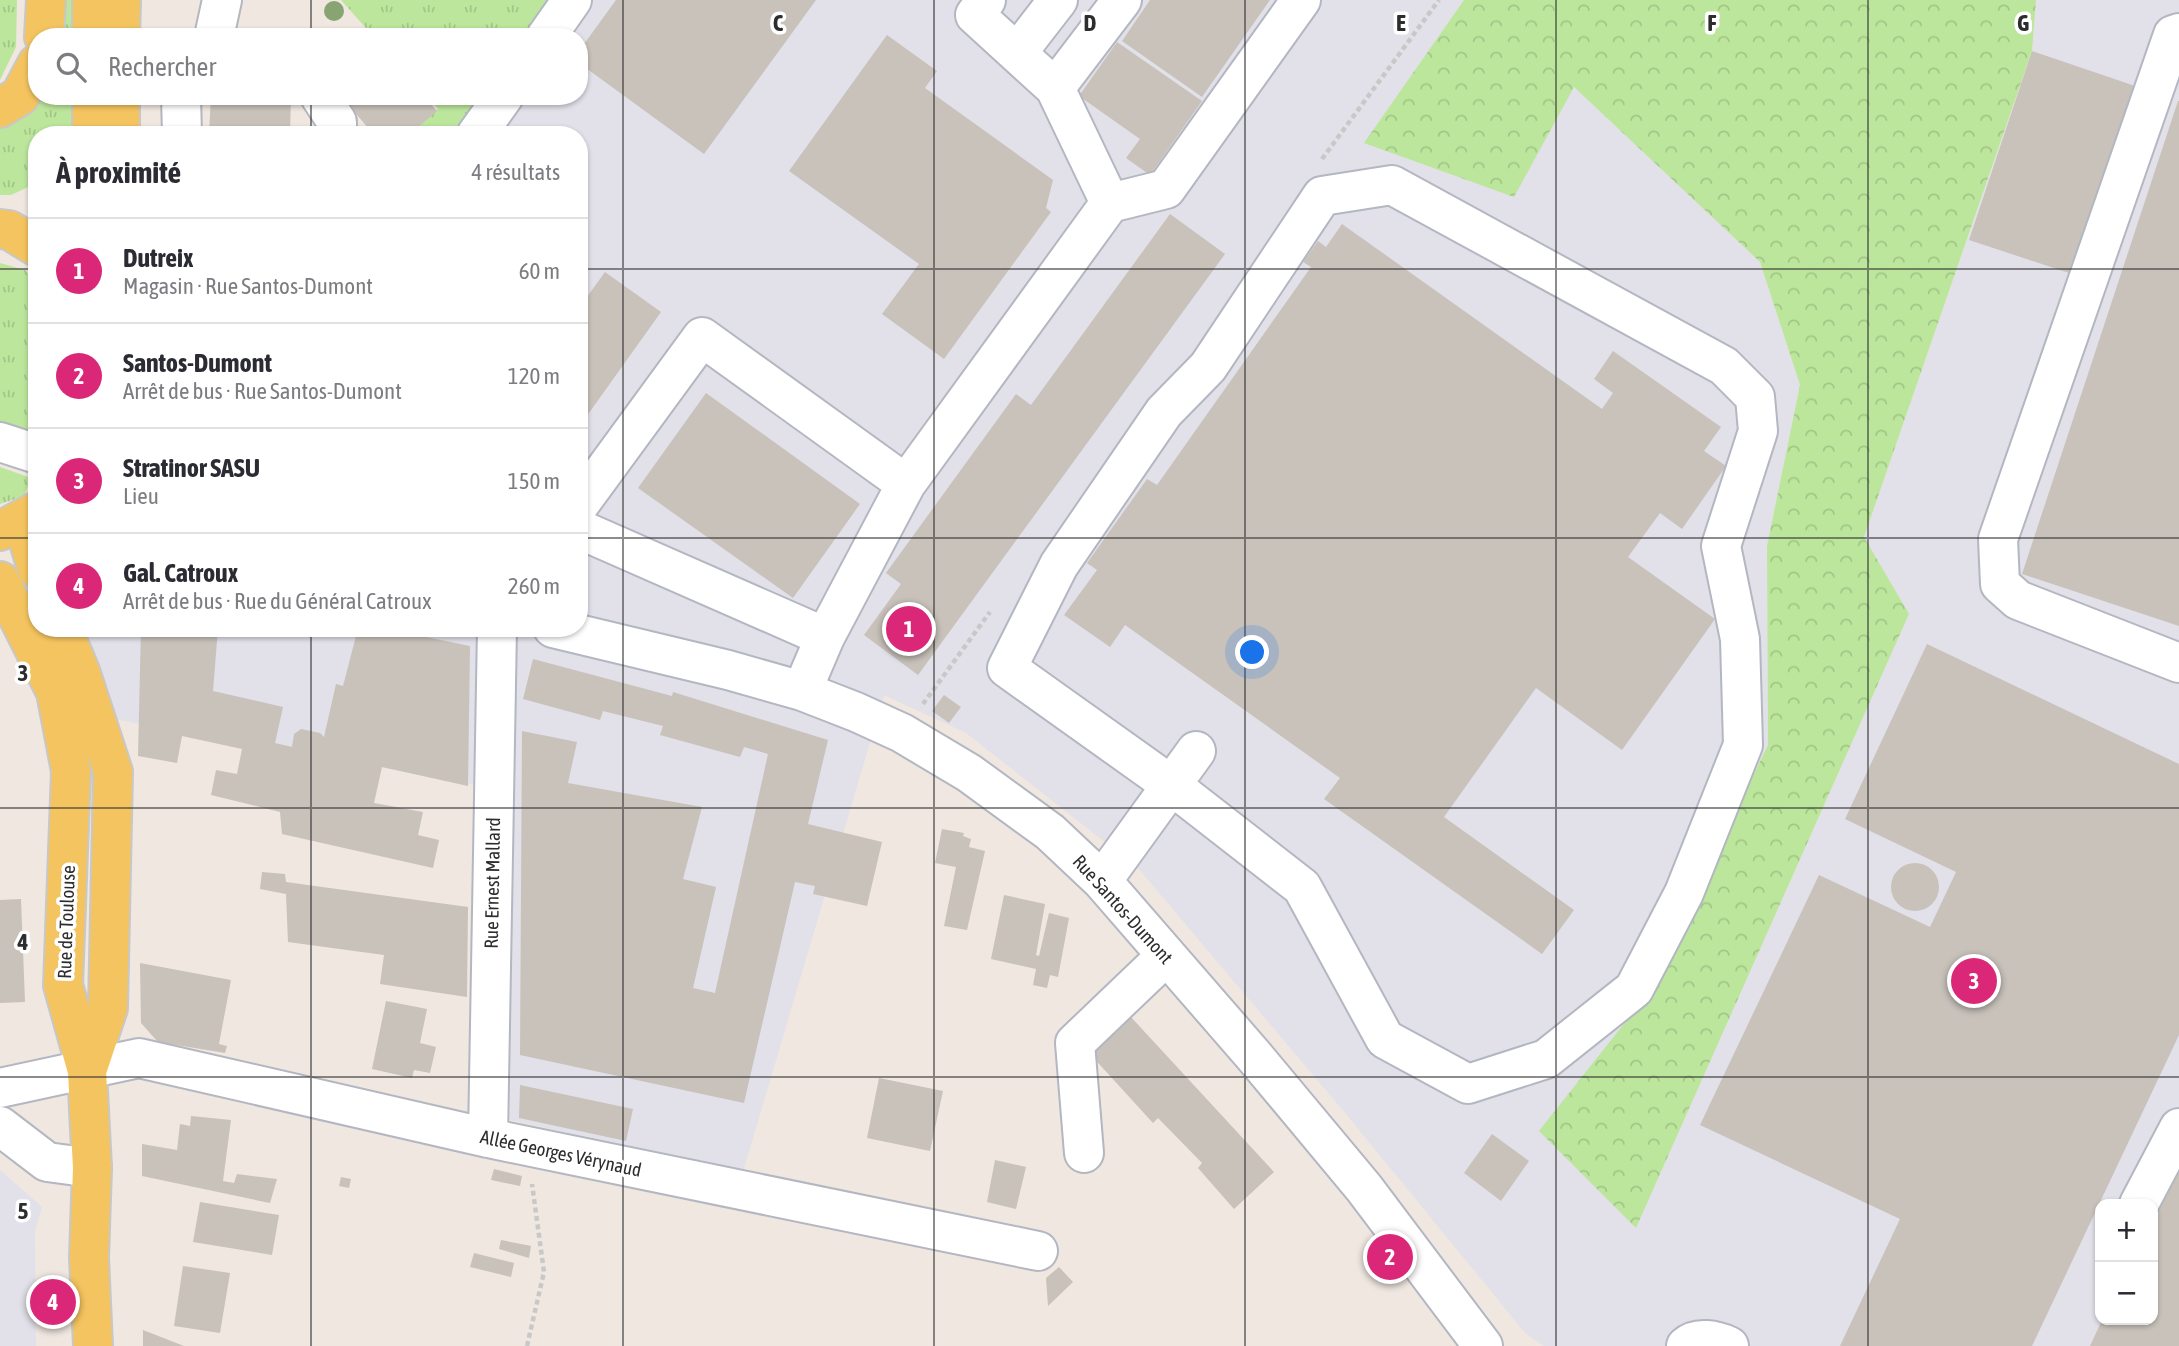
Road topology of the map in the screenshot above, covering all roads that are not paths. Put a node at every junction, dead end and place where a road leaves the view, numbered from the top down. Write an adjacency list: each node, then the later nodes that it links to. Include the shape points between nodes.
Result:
1 (46, 0): 10 (main road)
2 (92, 0): 11 (main road)
3 (121, 0): 12 (main road)
4 (222, 0): 13 (street)
5 (572, 0): 14 (street)
6 (986, 0): 16 (street, via 975,15)
7 (1058, 0): 16 (street)
8 (1122, 0): 18 (street)
9 (1301, 0): 32 (street, via 1166,190)
10 (44, 28)
11 (92, 28)
12 (120, 28)
13 (217, 28)
14 (552, 28)
15 (2179, 33): 47 (street, via 2173,35 1998,539 2000,584 2018,600)
16 (1017, 53): 18 (street)
17 (28, 81): 25 (main road, via 20,96)
18 (1055, 88): 32 (street)
19 (92, 105): 26 (main road)
20 (120, 105): 27 (main road)
21 (181, 105): 28 (street)
22 (312, 105): 29 (street)
23 (326, 105): 30 (street)
24 (498, 105): 31 (street)
25 (0, 108)
26 (92, 126)
27 (120, 126)
28 (182, 126)
29 (312, 126)
30 (337, 126)
31 (482, 126)
32 (1110, 203): 35 (street)
33 (0, 442): 34 (street)
34 (28, 451)
35 (906, 484): 36 (street, via 702,337); 42 (street)
36 (588, 493)
37 (28, 516): 38 (main road)
38 (0, 531)
39 (588, 533): 42 (street)
40 (0, 581): 41 (main road, Rue de Toulouse)
41 (28, 636)
42 (825, 636): 48 (street)
43 (28, 637): 53 (main road, Rue de Toulouse, via 56,692 71,771 64,985)
44 (66, 637): 53 (main road, via 113,772 108,1009)
45 (497, 637): 57 (street, Rue Ernest Mallard)
46 (588, 637): 48 (street, Rue Santos-Dumont)
47 (2179, 663)
48 (802, 691): 51 (street, Rue Santos-Dumont, via 902,733 969,773 1050,832)
49 (1196, 751): 50 (street)
50 (1171, 785): 50 (street, via 1007,668 1059,565 1164,412 1208,368 1322,196 1392,185 1724,366 1755,397 1758,431 1721,546 1740,639 1743,745 1684,893 1634,989 1546,1059 1468,1084 1385,1039 1303,887); 51 (street)
51 (1102, 880): 52 (street, Rue Santos-Dumont)
52 (1166, 956): 58 (street, via 1075,1043); 63 (street, Rue Santos-Dumont, via 1364,1188)
53 (87, 1071): 54 (street, Allée Georges Vérynaud); 57 (street, Allée Georges Vérynaud, via 139,1058); 59 (main road)
54 (0, 1088)
55 (0, 1126): 59 (street, via 47,1162)
56 (2179, 1128): 60 (street)
57 (506, 1142): 61 (street, Allée Georges Vérynaud)
58 (1084, 1153)
59 (92, 1168): 62 (main road, via 89,1258)
60 (2142, 1199)
61 (1038, 1251)
62 (93, 1346)
63 (1483, 1346)
64 (1686, 1346): 65 (street, via 1716,1340)
65 (1728, 1346)

